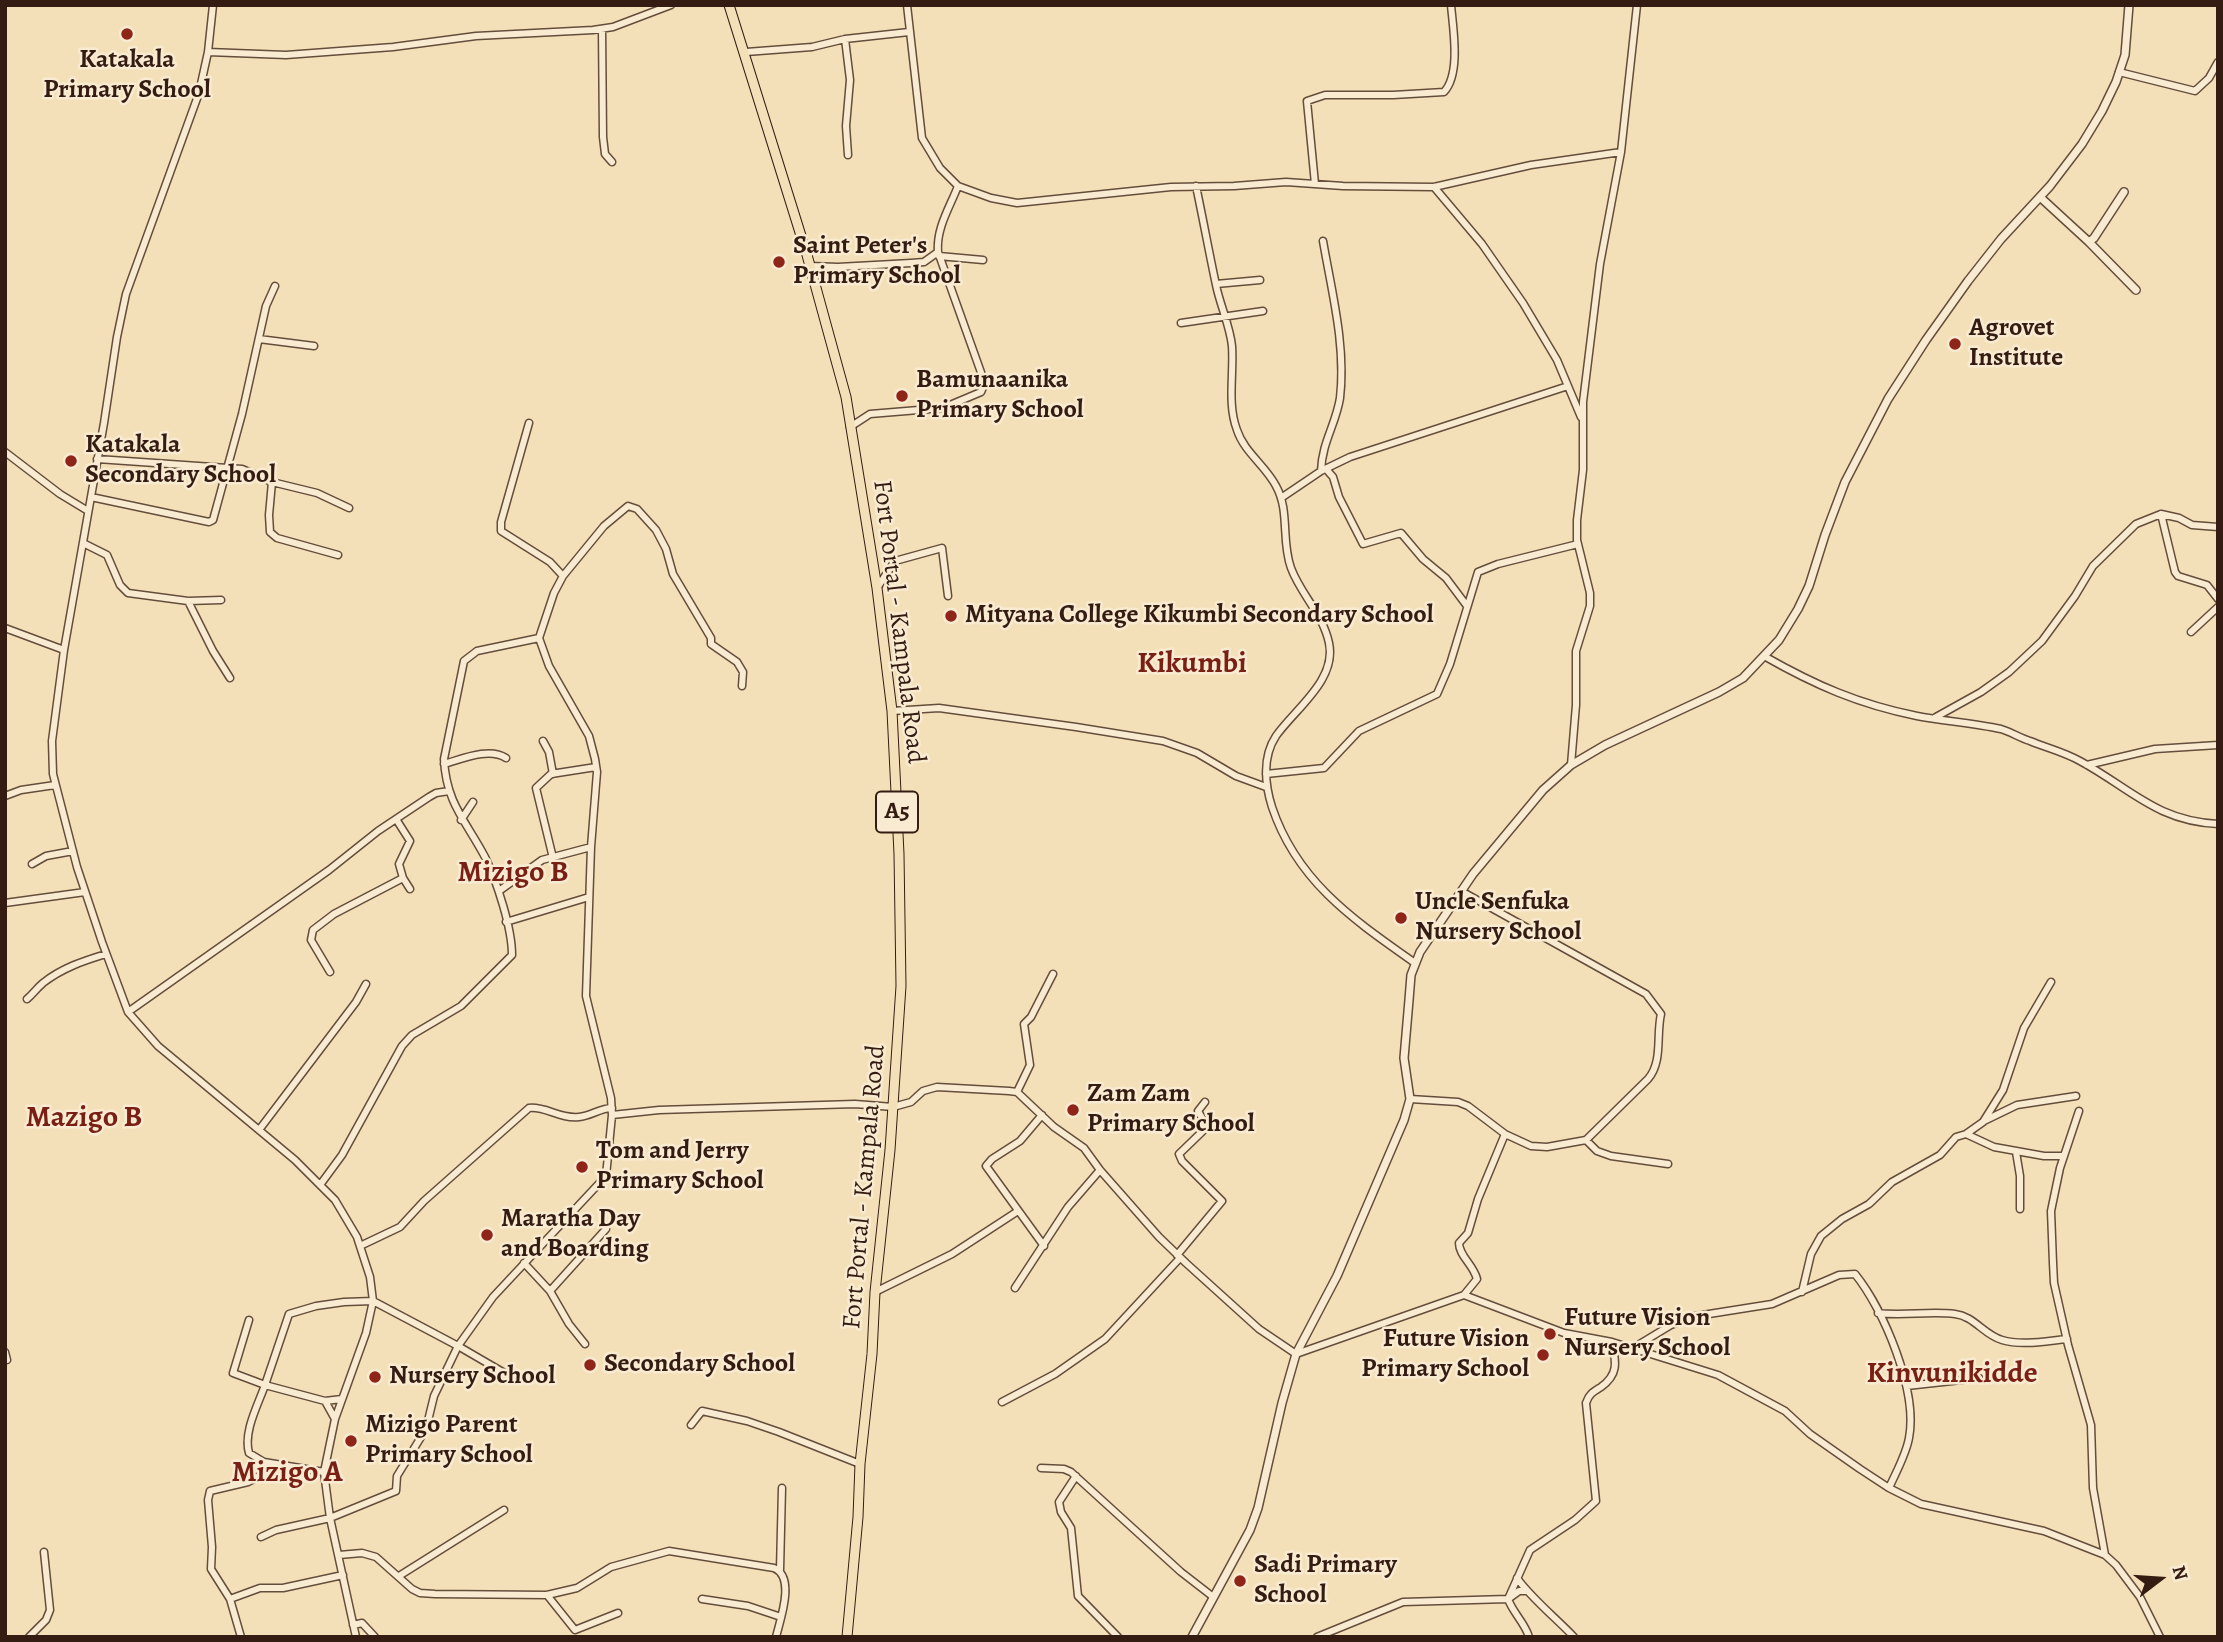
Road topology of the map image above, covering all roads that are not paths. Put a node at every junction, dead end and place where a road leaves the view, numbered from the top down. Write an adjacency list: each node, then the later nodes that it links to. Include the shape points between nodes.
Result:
1 (213, 5): 11 (street)
2 (671, 5): 8 (street)
3 (729, 5): 12 (main road, Fort Portal - Kampala Road / A5)
4 (906, 5): 9 (street)
5 (1451, 5): 18 (street, via 1455,48 1450,86 1444,92 1325,95 1307,101)
6 (1637, 5): 15 (street)
7 (2129, 5): 14 (street)
8 (601, 29): 11 (street, via 286,55); 17 (street, via 603,137 605,154)
9 (909, 32): 10 (street); 19 (street, via 922,138 940,168)
10 (845, 39): 12 (street, via 812,47); 16 (street, via 850,80)
11 (208, 52): 43 (street, via 199,93 126,294)
12 (746, 52): 28 (main road, Fort Portal - Kampala Road / A5)
13 (2218, 62): 14 (street, via 2195,91)
14 (2119, 72): 23 (street, via 2082,144)
15 (1621, 152): 21 (street, via 1531,165); 39 (street, via 1600,264)
16 (848, 155)
17 (612, 162)
18 (1315, 184): 20 (street); 21 (street)
19 (958, 186): 20 (street, via 1017,203); 26 (street, via 945,215)
20 (1196, 186): 30 (street)
21 (1434, 187): 38 (street, via 1523,303)
22 (2124, 192): 25 (street)
23 (2040, 197): 25 (street); 68 (street, via 1968,281 1888,400 1845,482 1798,609)
24 (1323, 242): 45 (street, via 1337,313 1340,398 1322,456)
25 (2089, 242): 32 (street)
26 (939, 254): 27 (street); 28 (street, via 924,262); 41 (street, via 984,388 943,408 870,414)
27 (983, 260)
28 (810, 266): 41 (main road, Fort Portal - Kampala Road / A5)
29 (1261, 280): 30 (street)
30 (1216, 284): 34 (street)
31 (275, 286): 36 (street)
32 (2136, 290)
33 (1263, 311): 34 (street)
34 (1224, 316): 35 (street); 48 (street, via 1232,344 1237,433 1271,475)
35 (1181, 323)
36 (259, 339): 37 (street); 44 (street)
37 (314, 346)
38 (1568, 386): 39 (street); 45 (street, via 1387,443)
39 (1583, 419): 54 (street)
40 (529, 423): 56 (street, via 501,531 550,562)
41 (850, 427): 57 (main road, Fort Portal - Kampala Road / A5)
42 (5, 452): 50 (street)
43 (97, 459): 44 (street); 47 (street)
44 (227, 466): 46 (street); 47 (street, via 212,522)
45 (1323, 470): 48 (street); 62 (street, via 1333,477 1363,544 1401,533)
46 (272, 482): 49 (street, via 317,493); 55 (street, via 271,532 277,538)
47 (91, 497): 50 (street)
48 (1281, 498): 81 (street, via 1289,563 1324,627 1330,656 1322,680 1275,738)
49 (349, 508)
50 (88, 511): 53 (street)
51 (2161, 514): 52 (street, via 2192,525); 59 (street, via 2175,572 2207,585); 72 (street, via 2136,524 2100,559 2042,641 2009,672)
52 (2218, 527)
53 (83, 543): 61 (street, via 107,555 128,593); 67 (street)
54 (1578, 544): 62 (street, via 1481,570); 77 (street, via 1590,606 1576,651)
55 (338, 555)
56 (563, 576): 66 (street); 70 (street, via 604,526 628,506 637,509 666,548 673,575 712,645 744,672)
57 (877, 587): 58 (street, via 895,561 942,548); 71 (main road, Fort Portal - Kampala Road / A5)
58 (948, 596)
59 (2218, 599)
60 (222, 600): 61 (street)
61 (188, 601): 69 (street)
62 (1467, 606): 81 (street, via 1437,694 1359,731 1324,768)
63 (2218, 607): 65 (street)
64 (5, 628): 67 (street)
65 (2191, 632)
66 (539, 638): 76 (street, via 477,651 464,661); 79 (street, via 549,666 589,736)
67 (64, 650): 82 (street, via 52,741)
68 (1764, 656): 72 (street, via 1851,699); 77 (street, via 1743,678 1719,692)
69 (230, 678)
70 (742, 686)
71 (892, 711): 83 (street, via 939,708 1163,741); 114 (main road, Fort Portal - Kampala Road / A5, via 901,986)
72 (1935, 717): 78 (street, via 2004,730)
73 (543, 741): 80 (street)
74 (2218, 745): 78 (street, via 2155,749)
75 (506, 758): 76 (street, via 499,753 484,754)
76 (444, 764): 84 (street)
77 (1571, 765): 98 (street, via 1543,790)
78 (2087, 765): 89 (street, via 2166,814 2183,821)
79 (596, 767): 80 (street); 90 (street)
80 (553, 774): 92 (street, via 536,788)
81 (1266, 774): 83 (street)
82 (55, 785): 85 (street); 91 (street)
83 (1266, 787): 103 (street, via 1279,828 1308,875 1356,921)
84 (449, 791): 87 (street, via 436,793); 88 (street)
85 (5, 796)
86 (473, 802): 88 (street)
87 (396, 819): 94 (street, via 410,841 399,864); 109 (street)
88 (461, 820): 97 (street)
89 (2218, 824)
90 (591, 847): 92 (street); 99 (street)
91 (73, 851): 93 (street); 96 (street)
92 (553, 858): 97 (street, via 531,867)
93 (32, 864)
94 (403, 878): 95 (street); 104 (street, via 313,930 311,940)
95 (410, 889)
96 (85, 891): 100 (street); 102 (street)
97 (499, 891): 101 (street)
98 (1461, 891): 103 (street); 122 (street, via 1646,994 1661,1014 1652,1074)
99 (589, 897): 101 (street); 116 (street, via 586,996)
100 (5, 903)
101 (506, 922): 127 (street, via 512,947 509,960 461,1006 402,1046 342,1155)
102 (106, 954): 108 (street, via 68,967); 109 (street)
103 (1415, 963): 112 (street, via 1404,1058)
104 (330, 972)
105 (1053, 974): 110 (street, via 1024,1024 1030,1065)
106 (2050, 982): 118 (street, via 2024,1028 2003,1090)
107 (366, 984): 119 (street)
108 (27, 999)
109 (128, 1012): 119 (street, via 158,1046)
110 (1017, 1092): 114 (street, via 937,1087); 117 (street)
111 (2076, 1097): 118 (street, via 2017,1105)
112 (1410, 1099): 120 (street, via 1458,1102); 149 (street, via 1337,1276)
113 (1205, 1102): 133 (street, via 1198,1111 1207,1128 1178,1154 1222,1201)
114 (893, 1107): 116 (street, via 855,1104); 137 (main road, Fort Portal - Kampala Road / A5)
115 (2079, 1111): 124 (street)
116 (612, 1112): 131 (street, via 603,1108 579,1117 529,1108 400,1227); 134 (street, via 606,1176)
117 (1042, 1115): 126 (street, via 1083,1148); 129 (street, via 1020,1141 986,1166)
118 (1983, 1122): 121 (street)
119 (259, 1130): 127 (street)
120 (1505, 1134): 122 (street, via 1531,1146); 139 (street, via 1468,1233 1459,1243 1477,1279)
121 (1966, 1135): 123 (street); 138 (street, via 1956,1137 1940,1155 1892,1182 1821,1236 1811,1254)
122 (1586, 1140): 125 (street, via 1611,1156)
123 (2015, 1152): 124 (street); 128 (street)
124 (2063, 1156): 143 (street, via 2051,1227 2054,1283)
125 (1668, 1164)
126 (1100, 1170): 132 (street, via 1068,1207); 133 (street)
127 (320, 1185): 131 (street, via 349,1221)
128 (2020, 1209)
129 (1018, 1211): 132 (street); 137 (street, via 952,1254)
130 (606, 1229): 136 (street)
131 (360, 1246): 140 (street)
132 (1044, 1246): 135 (street)
133 (1178, 1256): 149 (street, via 1259,1329); 157 (street, via 1105,1339 1055,1374)
134 (524, 1263): 136 (street); 146 (street, via 492,1297)
135 (1015, 1288)
136 (550, 1291): 145 (street)
137 (875, 1292): 160 (main road, Fort Portal - Kampala Road / A5)
138 (1802, 1292): 141 (street, via 1839,1275 1855,1274); 147 (street, via 1772,1304 1690,1317)
139 (1464, 1294): 144 (street, via 1564,1333); 149 (street)
140 (373, 1301): 146 (street); 153 (street, via 291,1312); 155 (street)
141 (1878, 1313): 143 (street, via 1957,1314 2001,1340 2022,1343); 154 (street, via 1894,1343)
142 (249, 1320): 153 (street, via 233,1373)
143 (2067, 1339): 172 (street, via 2091,1425 2093,1488)
144 (1612, 1342): 147 (street); 176 (street, via 1615,1374 1586,1403 1596,1501 1530,1550)
145 (585, 1344)
146 (458, 1346): 151 (street); 168 (street, via 434,1396 426,1429 397,1476 396,1491)
147 (1633, 1348): 166 (street, via 1718,1374 1765,1399)
148 (5, 1352): 150 (street)
149 (1296, 1354): 179 (street, via 1258,1508)
150 (8, 1360)
151 (513, 1378)
152 (1979, 1378): 154 (street)
153 (265, 1385): 156 (street); 161 (street, via 247,1445 254,1458)
154 (1907, 1386): 166 (street, via 1909,1437)
155 (342, 1399): 156 (street); 158 (street)
156 (325, 1401): 158 (street)
157 (1002, 1402)
158 (335, 1419): 163 (street)
159 (691, 1425): 160 (street, via 702,1411 779,1432)
160 (860, 1464): 192 (main road, Fort Portal - Kampala Road / A5)
161 (281, 1465): 163 (street); 180 (street, via 248,1482 210,1491 211,1569)
162 (1041, 1468): 164 (street, via 1064,1469)
163 (324, 1472): 168 (street)
164 (1076, 1476): 179 (street); 193 (street, via 1061,1496 1059,1507 1071,1528 1077,1591)
165 (782, 1488): 173 (street)
166 (1889, 1489): 172 (street, via 1921,1504 2044,1531)
167 (504, 1510): 175 (street)
168 (330, 1518): 169 (street); 171 (street)
169 (261, 1537)
170 (44, 1552): 187 (street, via 50,1610)
171 (340, 1555): 174 (street); 175 (street, via 376,1557)
172 (2105, 1555): 197 (street, via 2140,1597)
173 (779, 1570): 178 (street, via 669,1551 611,1567 577,1588); 184 (street, via 786,1597)
174 (343, 1575): 180 (street, via 283,1588 260,1588); 185 (street)
175 (399, 1576): 178 (street, via 420,1593)
176 (1517, 1578): 177 (street); 182 (street)
177 (1525, 1591): 182 (street); 196 (street)
178 (548, 1595): 183 (street, via 575,1630)
179 (1212, 1597): 186 (street)
180 (230, 1599): 188 (street)
181 (702, 1599): 184 (street)
182 (1508, 1599): 194 (street, via 1403,1602); 195 (street)
183 (618, 1613)
184 (781, 1616): 191 (street)
185 (353, 1625): 189 (street); 190 (street, via 362,1623)
186 (1195, 1635)
187 (29, 1637)
188 (241, 1637)
189 (356, 1637)
190 (375, 1637)
191 (776, 1637)
192 (847, 1637)
193 (1118, 1637)
194 (1317, 1637)
195 (1529, 1637)
196 (1574, 1637)
197 (2160, 1637)

